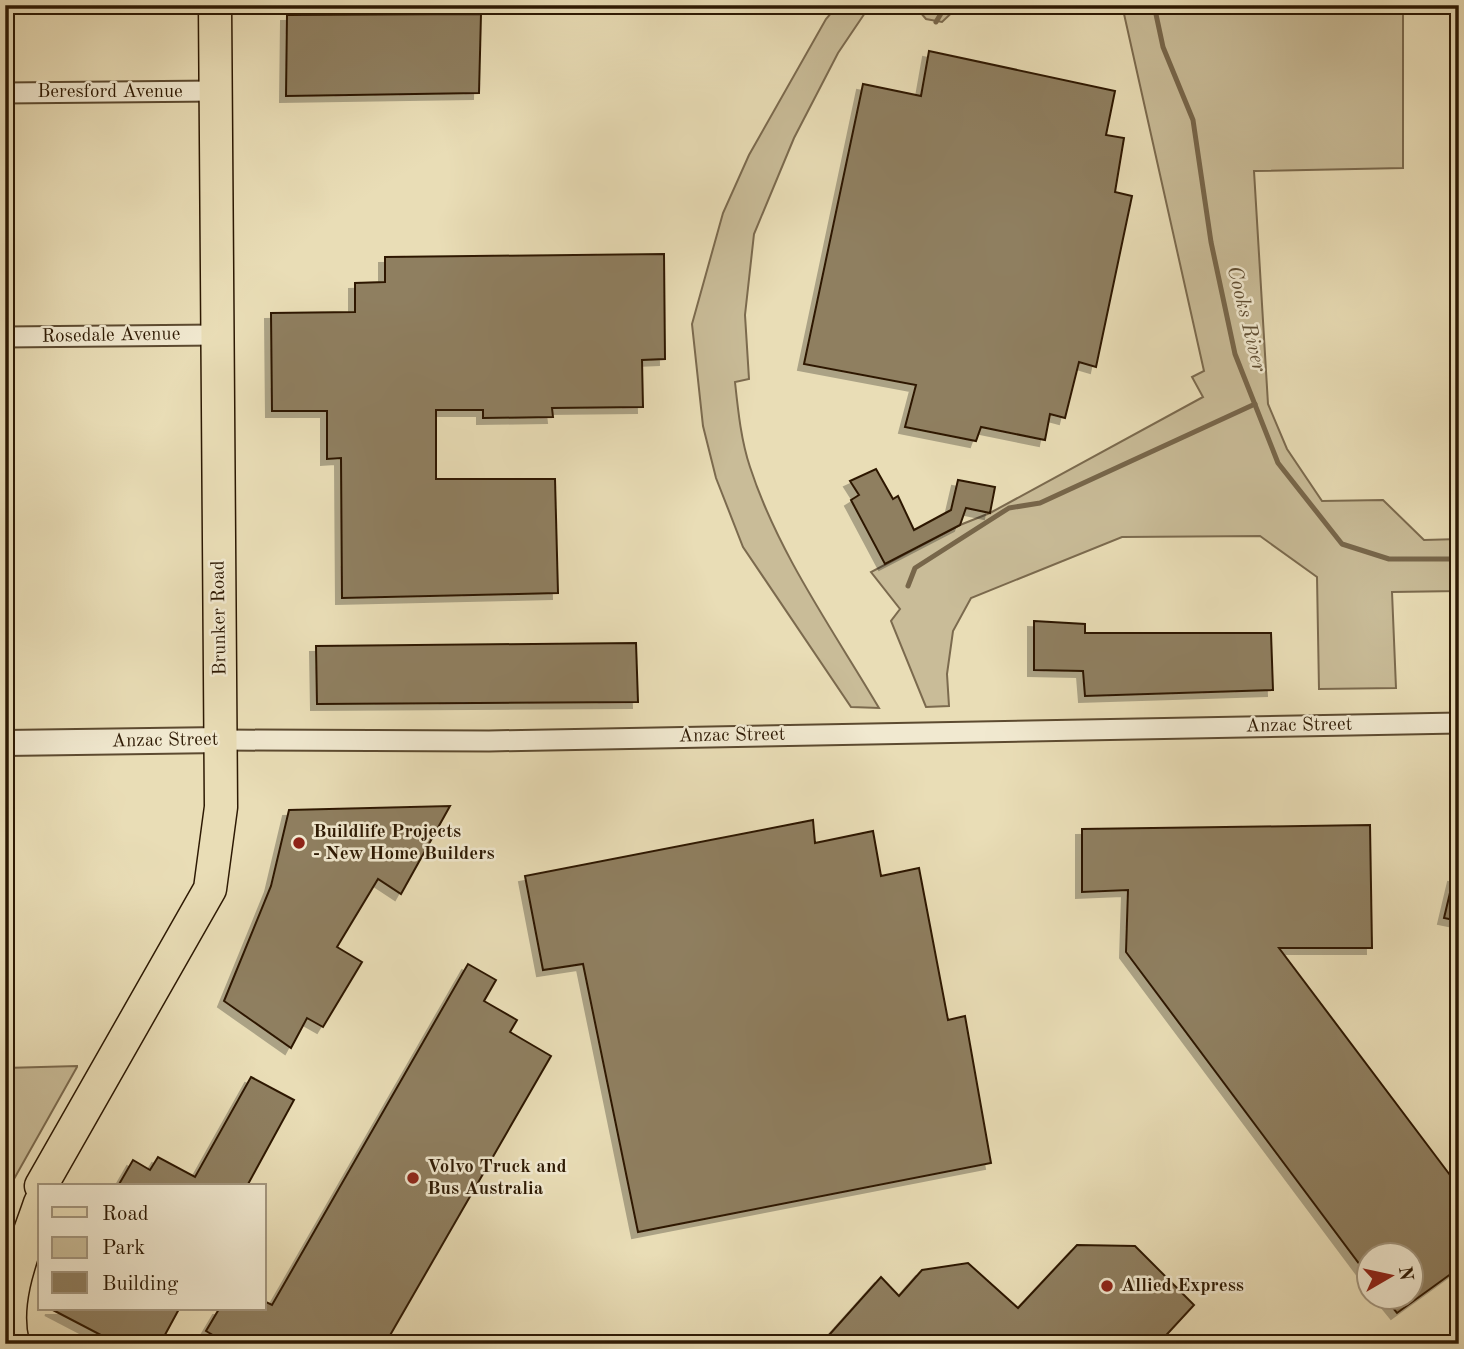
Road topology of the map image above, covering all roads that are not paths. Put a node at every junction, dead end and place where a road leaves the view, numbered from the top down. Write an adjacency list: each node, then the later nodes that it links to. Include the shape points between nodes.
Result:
1 (215, 5): 2 (main road, Brunker Road)
2 (215, 92): 3 (street, Beresford Avenue); 4 (main road, Brunker Road)
3 (5, 93)
4 (217, 335): 5 (street, Rosedale Avenue); 7 (main road, Brunker Road)
5 (5, 337)
6 (1459, 723): 7 (street, Anzac Street, via 489,741)
7 (221, 740): 8 (street, Anzac Street); 9 (main road, Brunker Road, via 222,807 210,889)
8 (5, 743)
9 (45, 1182)
10 (38, 1194): 12 (main road, Brunker Road)
11 (38, 1210): 13 (main road, via 13,1291)
12 (5, 1251)
13 (13, 1344)

